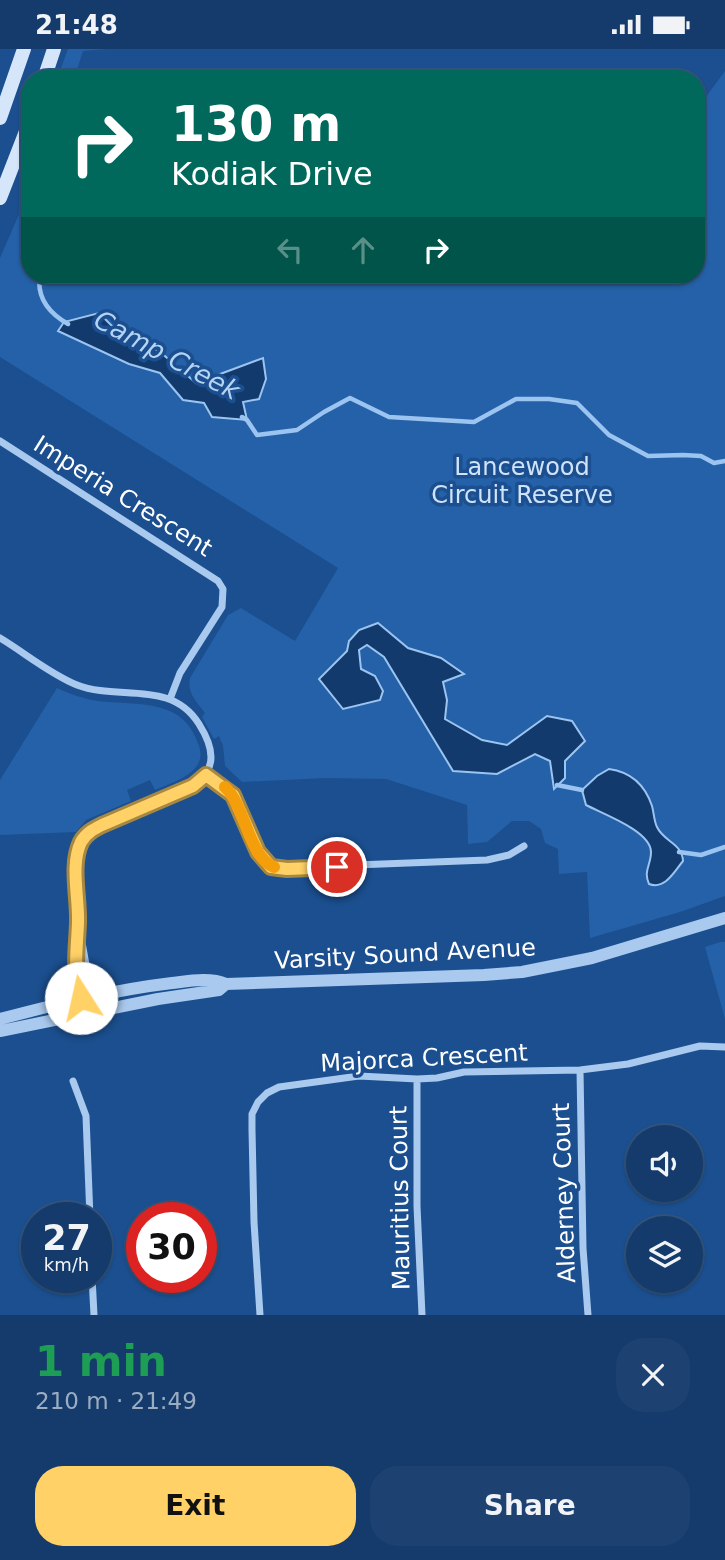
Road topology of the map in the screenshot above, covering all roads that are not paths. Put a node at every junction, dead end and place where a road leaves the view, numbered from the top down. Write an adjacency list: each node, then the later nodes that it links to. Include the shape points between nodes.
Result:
1 (24, 49): 4 (main road)
2 (54, 49): 3 (main road)
3 (47, 70)
4 (0, 118)
5 (21, 144): 6 (main road)
6 (0, 198)
7 (0, 441): 9 (street, Imperia Crescent, via 218,581 223,589 222,607 180,673)
8 (0, 638): 9 (street, via 77,685)
9 (170, 699): 10 (street, via 188,710 209,741 212,758)
10 (206, 775): 11 (street, via 233,795 262,859 271,867 487,860); 13 (street, via 193,786 102,825 82,839 77,859)
11 (524, 846)
12 (725, 921): 14 (street, Varsity Sound Avenue, via 523,972)
13 (78, 923): 15 (street); 15 (street, via 74,960 77,986)
14 (226, 984): 15 (street, Varsity Sound Avenue, via 195,981); 16 (street, Varsity Sound Avenue)
15 (86, 996): 16 (street); 17 (street, Varsity Sound Avenue)
16 (89, 1013): 18 (street, Varsity Sound Avenue)
17 (0, 1019)
18 (0, 1031)
19 (725, 1047): 20 (street, Majorca Crescent, via 700,1046 628,1064)
20 (580, 1070): 21 (street, Majorca Crescent, via 464,1072); 28 (street, Alderney Court)
21 (417, 1079): 26 (street, Majorca Crescent, via 334,1078 279,1087 258,1102 252,1130); 27 (street, Mauritius Court)
22 (73, 1081): 23 (street, via 86,1117)
23 (89, 1202)
24 (93, 1293): 25 (street)
25 (94, 1315)
26 (260, 1315)
27 (422, 1315)
28 (588, 1315)

